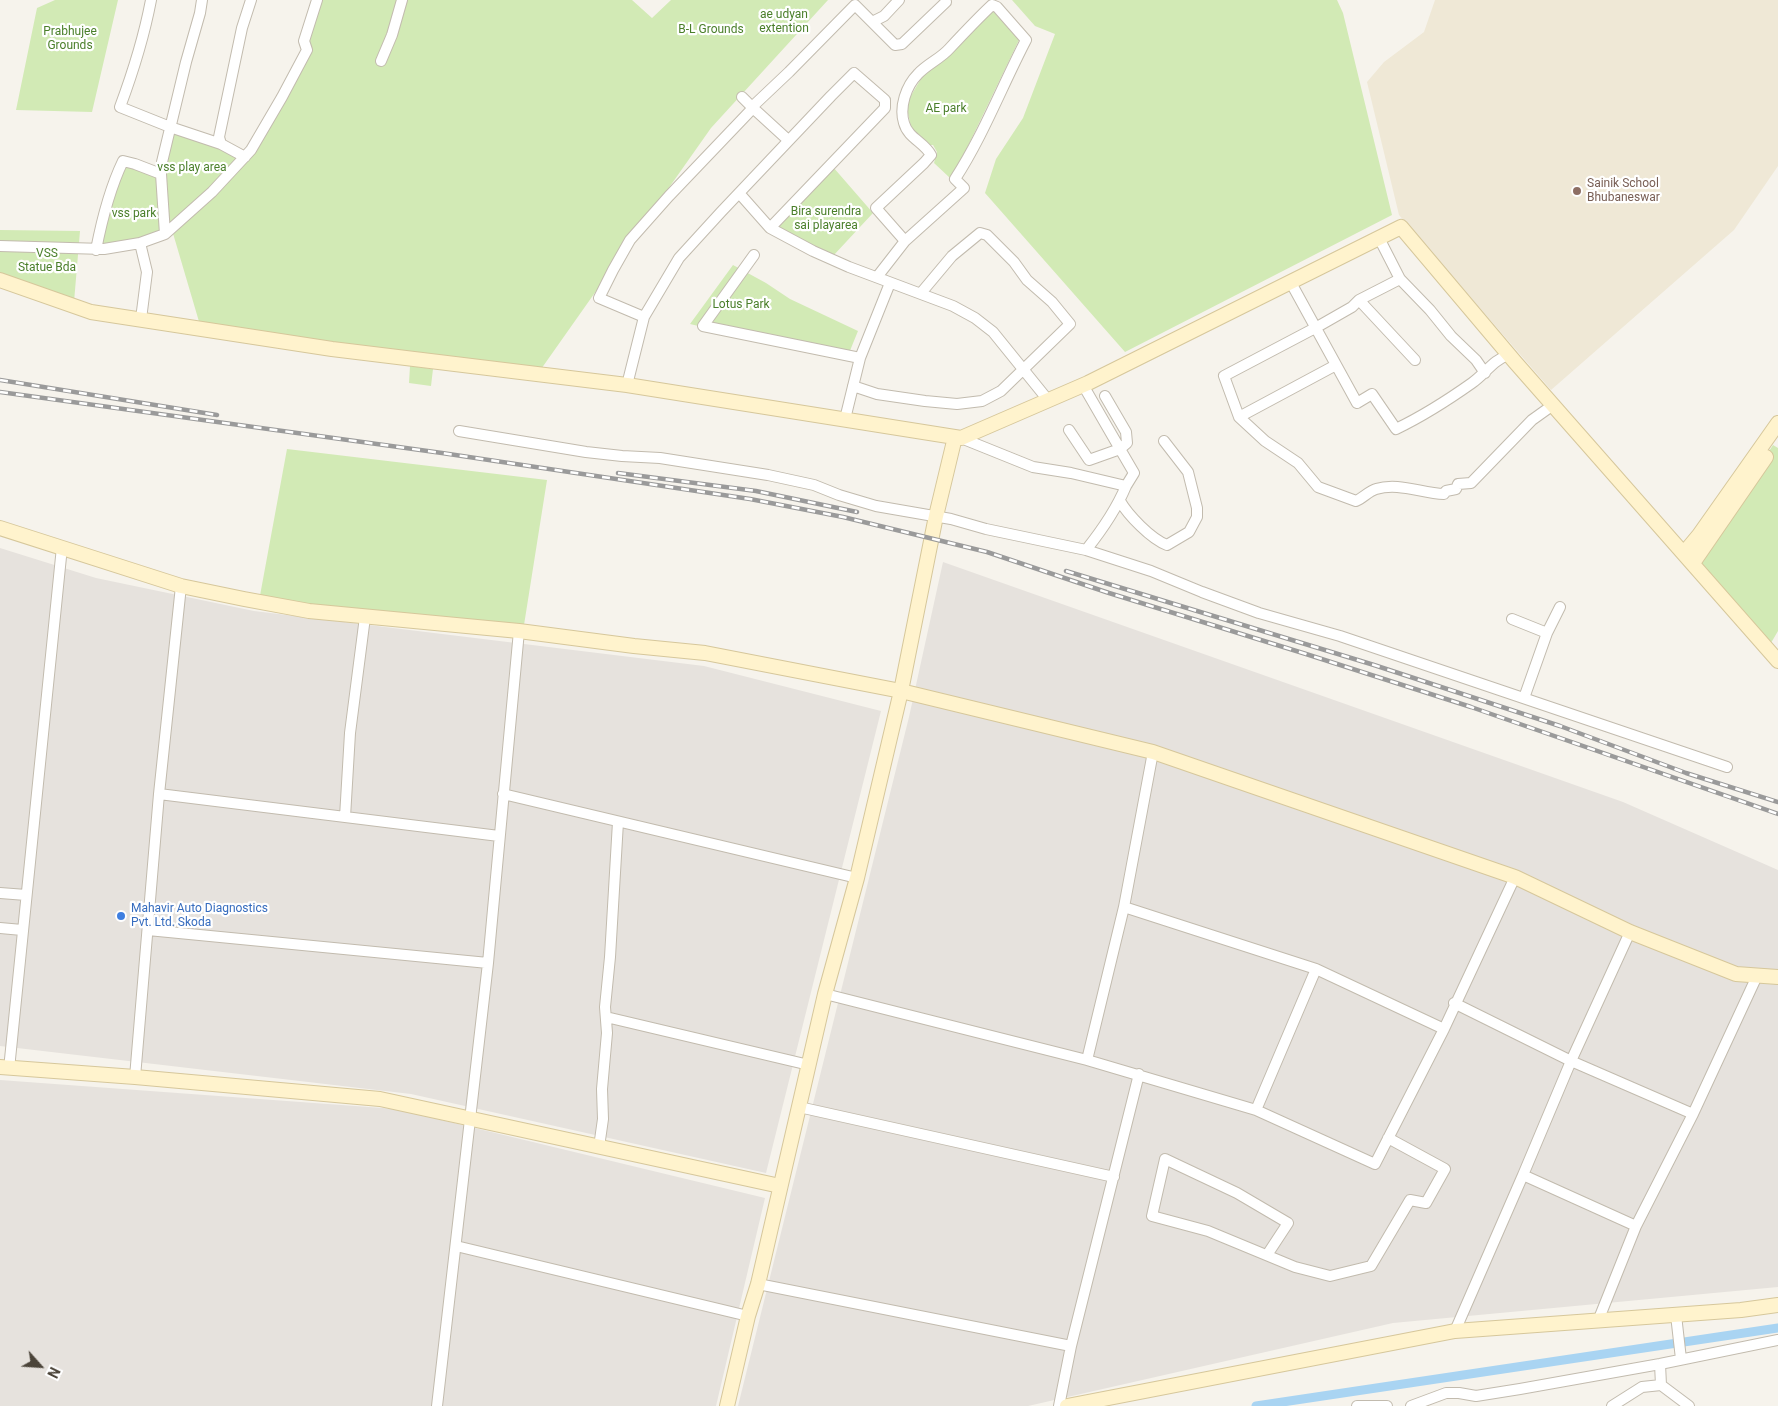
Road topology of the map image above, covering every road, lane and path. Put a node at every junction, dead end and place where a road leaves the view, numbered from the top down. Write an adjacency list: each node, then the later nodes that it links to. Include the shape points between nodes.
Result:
1 (151, 0): 12 (street, via 140,52 120,108)
2 (202, 0): 12 (street)
3 (250, 0): 14 (street, via 219,137)
4 (317, 0): 15 (street, via 304,41 307,50)
5 (402, 0): 9 (street)
6 (899, 0): 8 (street, via 884,16)
7 (946, 2): 8 (street, via 902,44 895,45)
8 (872, 22): 11 (street, via 855,5)
9 (382, 61)
10 (742, 97): 11 (street)
11 (753, 107): 13 (street); 33 (street, via 630,240 613,270 599,298)
12 (170, 127): 14 (street); 16 (street)
13 (788, 140): 17 (street); 18 (street, via 854,73 885,100 885,108)
14 (221, 144): 15 (street)
15 (245, 157): 19 (street)
16 (160, 174): 19 (street); 24 (street, via 123,161 104,211)
17 (738, 193): 18 (street); 33 (street, via 679,258)
18 (770, 228): 26 (street, via 812,251)
19 (165, 234): 22 (street)
20 (1379, 238): 27 (street); 29 (street); 36 (street, via 1400,228)
21 (906, 241): 21 (street, via 964,188 955,179 970,156 1026,40 992,5 947,51 918,74 902,103 908,133 927,147 931,155 876,208); 26 (street)
22 (140, 243): 24 (street); 34 (street, via 147,272)
23 (0, 246): 24 (street)
24 (96, 250)
25 (754, 255): 37 (street, via 703,326)
26 (877, 277): 30 (street)
27 (1400, 278): 32 (street); 41 (street, via 1476,360)
28 (0, 280): 34 (street, via 91,312)
29 (1290, 281): 35 (street); 43 (street)
30 (890, 283): 31 (street); 37 (street)
31 (921, 292): 40 (street, via 975,318 993,332); 40 (street, via 952,256 980,234 987,235 1070,324)
32 (1359, 300): 35 (street); 38 (street)
33 (644, 317): 42 (street)
34 (141, 319): 42 (street, via 332,349)
35 (1317, 327): 39 (street); 48 (street, via 1224,376)
36 (1509, 355): 41 (street, via 1500,358); 47 (street)
37 (860, 358): 44 (street)
38 (1415, 360)
39 (1336, 365): 41 (street, via 1357,403 1372,394 1396,429 1428,413); 48 (street)
40 (1023, 368): 44 (street, via 1001,391 982,401 958,404 877,394); 46 (street)
41 (1485, 374)
42 (627, 385): 49 (street)
43 (1083, 385): 46 (street); 56 (street)
44 (853, 386): 49 (street)
45 (1105, 396): 56 (street, via 1126,432 1127,442)
46 (1048, 400): 53 (street)
47 (1553, 405): 48 (street, via 1532,420 1471,483 1458,484 1456,489 1444,494 1384,487 1356,501 1318,488 1298,463 1265,441); 65 (street)
48 (1240, 417)
49 (845, 419): 53 (street)
50 (1778, 423): 65 (street, via 1699,536)
51 (1069, 430): 57 (street)
52 (459, 431): 61 (street, via 586,452 660,458 768,475 814,485 876,506)
53 (958, 437): 58 (street, via 1033,467); 61 (street)
54 (1164, 440): 60 (street, via 1188,472 1192,483 1197,517 1189,532 1167,545 1162,543 1125,510)
55 (1778, 440): 65 (street)
56 (1120, 449): 57 (street); 59 (street, via 1134,472)
57 (1089, 460): 58 (street)
58 (1088, 476): 59 (street)
59 (1126, 486): 60 (street)
60 (1120, 500): 64 (street)
61 (936, 516): 64 (street); 73 (street)
62 (0, 528): 63 (street)
63 (62, 547): 66 (street); 85 (street)
64 (1086, 550): 74 (street, via 1151,571 1259,613 1340,636)
65 (1688, 558): 72 (street)
66 (181, 586): 68 (street, via 309,611); 77 (street)
67 (1560, 607): 71 (street)
68 (366, 617): 70 (street); 79 (street, via 350,733)
69 (1512, 619): 71 (street)
70 (519, 631): 73 (street, via 705,653); 78 (street)
71 (1547, 632): 74 (street)
72 (1778, 661)
73 (901, 691): 75 (street); 83 (street)
74 (1524, 698): 76 (street)
75 (1152, 752): 82 (street); 86 (street)
76 (1727, 768)
77 (159, 794): 79 (street); 89 (street)
78 (503, 794): 80 (street); 81 (street)
79 (345, 817): 81 (street)
80 (618, 822): 83 (street); 97 (street)
81 (499, 836): 91 (street)
82 (1515, 877): 90 (street); 96 (street)
83 (857, 878): 95 (street)
84 (0, 893): 85 (street)
85 (26, 895): 88 (street)
86 (1124, 907): 92 (street); 99 (street)
87 (0, 928): 88 (street)
88 (22, 930): 102 (street)
89 (148, 930): 91 (street); 104 (street)
90 (1630, 932): 93 (street, via 1736,974); 100 (street)
91 (488, 963): 108 (street)
92 (1316, 969): 98 (street); 106 (street)
93 (1757, 976): 94 (street); 107 (street)
94 (1778, 977)
95 (825, 994): 99 (street); 101 (street)
96 (1454, 1003): 98 (street); 100 (street)
97 (606, 1017): 101 (street); 110 (street)
98 (1444, 1029): 109 (street)
99 (1088, 1060): 103 (street)
100 (1571, 1061): 107 (street); 111 (street)
101 (809, 1065): 105 (street)
102 (4, 1068): 104 (street)
103 (1140, 1074): 106 (street); 112 (street)
104 (135, 1077): 108 (street, via 380,1099)
105 (799, 1107): 112 (street); 113 (street)
106 (1256, 1110): 109 (street, via 1375,1164)
107 (1693, 1114): 114 (street)
108 (469, 1118): 110 (street); 115 (street)
109 (1388, 1138): 116 (street, via 1445,1168 1426,1203 1410,1200 1371,1266 1330,1276)
110 (599, 1147): 113 (street)
111 (1523, 1175): 114 (street); 122 (street)
112 (1114, 1177): 124 (street)
113 (780, 1186): 117 (street)
114 (1636, 1226): 121 (street)
115 (456, 1246): 119 (street); 130 (street)
116 (1267, 1256): 116 (street, via 1208,1231 1152,1216 1165,1159 1237,1193 1288,1223)
117 (758, 1284): 119 (street); 124 (street)
118 (1778, 1305): 120 (street)
119 (748, 1316): 131 (street)
120 (1676, 1320): 121 (street); 125 (street)
121 (1598, 1321): 122 (street)
122 (1455, 1331): 129 (street)
123 (1778, 1340): 125 (street)
124 (1071, 1346): 132 (street)
125 (1681, 1355): 126 (street)
126 (1660, 1364): 127 (street); 136 (street, via 1476,1396 1446,1393)
127 (1660, 1385): 128 (street); 137 (street, via 1642,1387)
128 (1675, 1395): 138 (street); 139 (street)
129 (1099, 1403): 133 (street)
130 (437, 1406)
131 (727, 1406)
132 (1059, 1406)
133 (1066, 1406)
134 (1357, 1406): 135 (street)
135 (1387, 1406)
136 (1411, 1406)
137 (1612, 1406)
138 (1671, 1406)
139 (1689, 1406)

